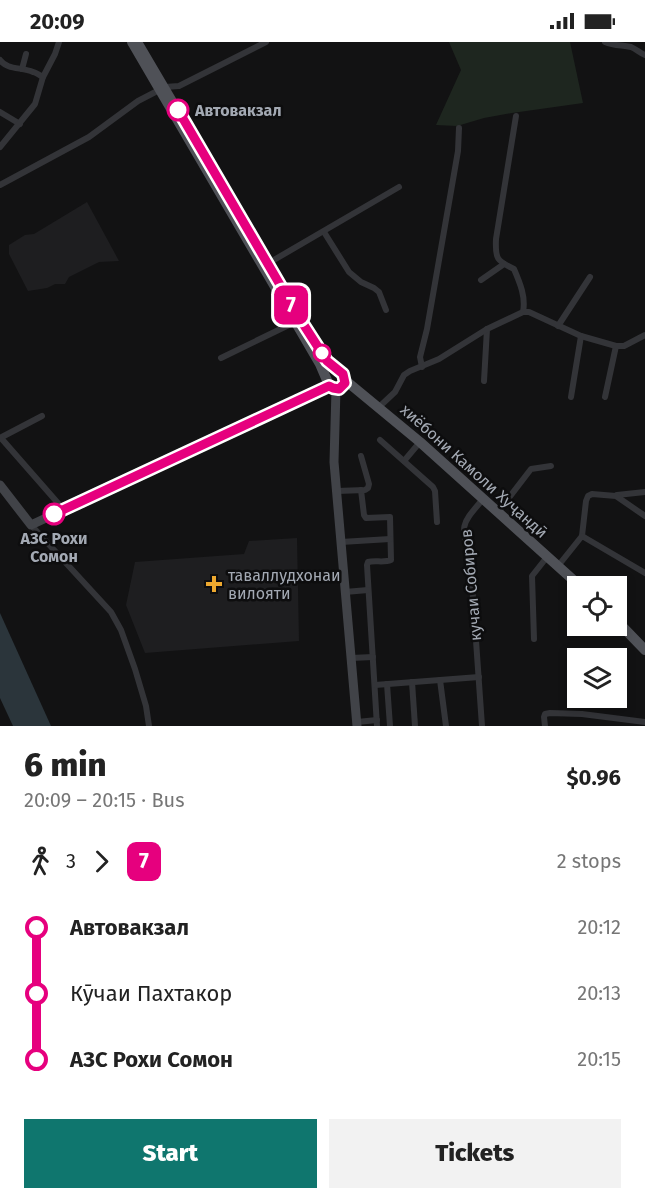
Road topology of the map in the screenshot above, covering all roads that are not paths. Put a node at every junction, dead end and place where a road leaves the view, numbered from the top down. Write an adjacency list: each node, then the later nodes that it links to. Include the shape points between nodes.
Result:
1 (59, 42): 11 (street)
2 (132, 42): 12 (main road)
3 (137, 42): 12 (main road)
4 (605, 42): 6 (street)
5 (263, 43): 12 (street, via 179,86)
6 (635, 45): 8 (street)
7 (26, 54): 10 (street)
8 (645, 55)
9 (0, 60): 10 (street, via 6,66)
10 (22, 69): 11 (street)
11 (43, 77): 15 (street, via 36,104)
12 (163, 89): 18 (street, via 138,101 89,137); 21 (main road); 27 (main road)
13 (0, 112): 15 (street)
14 (516, 116): 22 (street, via 496,239 495,253)
15 (20, 124): 17 (street)
16 (459, 128): 34 (street, via 458,152 420,357)
17 (0, 147)
18 (0, 184)
19 (399, 187): 20 (street)
20 (324, 232): 21 (street); 25 (street, via 349,272 379,292)
21 (267, 264): 27 (main road)
22 (504, 264): 24 (street); 26 (street, via 514,269 522,287)
23 (590, 277): 28 (street)
24 (482, 280)
25 (386, 310)
26 (523, 312): 28 (street); 29 (street)
27 (298, 321): 33 (street); 36 (main road, хиёбони Камоли Хуҷандӣ, via 327,361)
28 (558, 326): 31 (street)
29 (487, 329): 34 (street); 35 (street)
30 (645, 335): 32 (street)
31 (581, 336): 32 (street); 37 (street)
32 (616, 346): 38 (street)
33 (221, 358)
34 (422, 367): 39 (street, via 404,375 395,392)
35 (484, 381)
36 (336, 382): 39 (main road, хиёбони Камоли Хуҷандӣ, via 359,390); 49 (main road); 53 (main road)
37 (571, 397)
38 (605, 397)
39 (379, 407): 43 (main road, хиёбони Камоли Хуҷандӣ)
40 (42, 416): 41 (street)
41 (0, 438): 53 (street)
42 (380, 440): 45 (street)
43 (420, 442): 45 (street); 52 (main road, хиёбони Камоли Хуҷандӣ)
44 (361, 456): 48 (street, via 369,484)
45 (404, 461): 56 (street, via 433,487)
46 (551, 466): 54 (street, via 531,469)
47 (0, 485): 57 (main road)
48 (361, 490): 49 (street); 59 (street, via 363,515 390,517)
49 (337, 491): 60 (main road)
50 (645, 492): 51 (street)
51 (616, 496): 55 (street); 58 (street, via 588,496)
52 (483, 499): 54 (main road, хиёбони Камоли Хуҷандӣ); 72 (street, кучаи Собиров, via 463,527 470,555)
53 (64, 510): 57 (main road)
54 (498, 512): 61 (main road, хиёбони Камоли Хуҷандӣ)
55 (645, 516)
56 (437, 522)
57 (31, 525): 81 (street, via 111,612 135,669)
58 (582, 536): 62 (street); 63 (street)
59 (390, 538): 60 (street); 65 (street, via 391,560 368,562)
60 (341, 542): 66 (main road)
61 (547, 556): 62 (main road, хиёбони Камоли Хуҷандӣ); 68 (street, via 532,576)
62 (558, 566): 64 (main road, хиёбони Камоли Хуҷандӣ)
63 (645, 573)
64 (569, 576)
65 (368, 590): 66 (street); 70 (street)
66 (345, 592): 71 (main road)
67 (627, 631): 69 (main road)
68 (534, 639)
69 (645, 650)
70 (373, 657): 71 (street); 76 (street)
71 (351, 658): 80 (main road)
72 (478, 677): 73 (street); 85 (street, кучаи Собиров)
73 (440, 680): 74 (street); 84 (street)
74 (412, 682): 75 (street); 83 (street)
75 (387, 684): 76 (street); 82 (street)
76 (375, 685): 79 (street)
77 (612, 722): 78 (street); 86 (street, via 582,714 550,713 545,714)
78 (645, 722)
79 (377, 723): 80 (street)
80 (357, 724)
81 (149, 726)
82 (390, 726)
83 (415, 726)
84 (446, 726)
85 (482, 726)
86 (545, 726)

